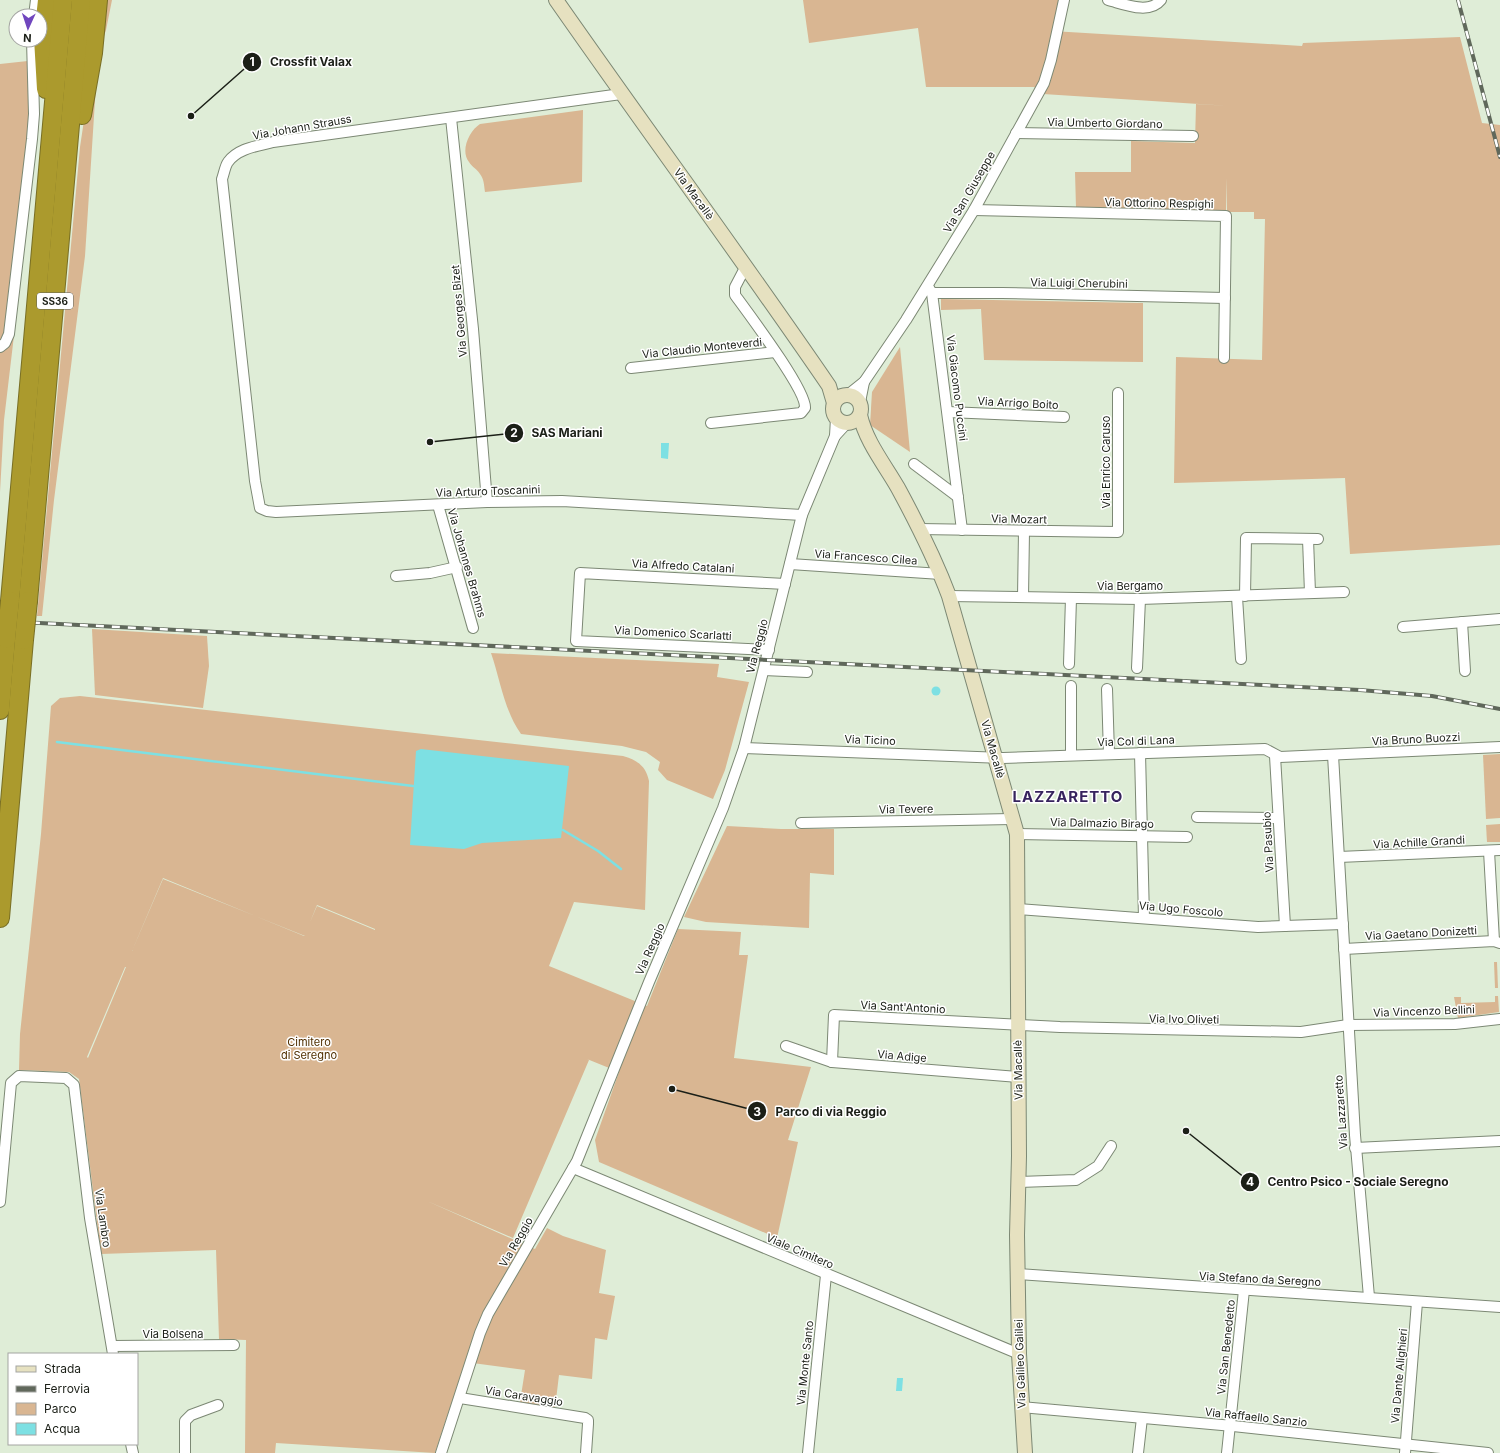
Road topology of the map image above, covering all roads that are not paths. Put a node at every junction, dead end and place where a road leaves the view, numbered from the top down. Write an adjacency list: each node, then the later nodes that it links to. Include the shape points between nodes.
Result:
1 (47, 0): 14 (highway, via 43,38)
2 (63, 0): 14 (highway, SS36)
3 (81, 0): 15 (highway, SS36)
4 (98, 0): 15 (highway, via 93,53 79,129 76,168)
5 (556, 0): 10 (street, Via Macallè)
6 (1064, 0): 12 (street, Via San Giuseppe, via 1044,83)
7 (1108, 0): 8 (street, via 1145,8 1154,7)
8 (1161, 0)
9 (32, 48): 20 (street, via 32,139 9,334)
10 (621, 94): 11 (street, Via Johann Strauss); 17 (street, Via Macallè)
11 (451, 118): 29 (street, Via Johann Strauss, via 273,142 250,148 227,162 222,180); 33 (street, Via Georges Bizet)
12 (1016, 134): 13 (street, Via Umberto Giordano); 16 (street, Via San Giuseppe)
13 (1193, 136)
14 (46, 189): 66 (highway, SS36, bridge)
15 (65, 190): 86 (highway, SS36, bridge)
16 (974, 210): 18 (street, Via San Giuseppe); 19 (street, Via Ottorino Respighi, via 1226,216)
17 (746, 266): 21 (street, via 735,287 735,295); 24 (street, Via Macallè)
18 (930, 289): 19 (street, Via Luigi Cherubini); 26 (street, Via San Giuseppe, via 864,382); 27 (street, Via Giacomo Puccini)
19 (1225, 298): 22 (street, Via Ottorino Respighi)
20 (0, 347)
21 (775, 352): 23 (street, Via Claudio Monteverdi); 30 (street, via 805,401 805,408 801,413)
22 (1224, 358)
23 (631, 368)
24 (830, 388): 26 (street); 26 (street, Via Macallè, via 834,403 838,397)
25 (1118, 393): 39 (street, Via Enrico Caruso)
26 (850, 410): 35 (street, Via Reggio, via 835,436); 36 (street, Via Macallè, via 867,435)
27 (948, 412): 28 (street, Via Arrigo Boito); 32 (street, Via Giacomo Puccini)
28 (1064, 417)
29 (248, 423): 34 (street, Via Arturo Toscanini, via 260,508 267,511)
30 (711, 423)
31 (914, 464): 32 (street)
32 (958, 496): 37 (street, Via Giacomo Puccini)
33 (487, 502): 34 (street, Via Arturo Toscanini); 35 (street, Via Arturo Toscanini, via 562,501)
34 (438, 505): 41 (street, Via Johannes Brahms)
35 (802, 515): 40 (street, Via Reggio)
36 (919, 529): 37 (street, Via Mozart); 42 (street, Via Macallè)
37 (962, 530): 38 (street, Via Mozart)
38 (1024, 531): 39 (street, Via Mozart); 49 (street)
39 (1118, 532)
40 (790, 564): 42 (street, Via Francesco Cilea); 44 (street, Via Reggio)
41 (457, 567): 43 (street); 55 (street, Via Johannes Brahms)
42 (941, 574): 47 (street, Via Macallè)
43 (396, 576)
44 (785, 584): 56 (street, Via Alfredo Catalani, via 580,573); 57 (street, Via Reggio)
45 (1344, 592): 46 (street, Via Bergamo)
46 (1310, 593): 48 (street, Via Bergamo); 48 (street, via 1313,539 1246,538)
47 (949, 596): 49 (street, Via Bergamo); 74 (street, Via Macallè)
48 (1241, 596): 51 (street, Via Bergamo); 58 (street)
49 (1023, 597): 50 (street, Via Bergamo)
50 (1071, 598): 51 (street, Via Bergamo); 59 (street)
51 (1140, 600): 60 (street)
52 (1500, 619): 53 (street)
53 (1462, 622): 54 (street); 63 (street)
54 (1404, 627)
55 (473, 628)
56 (576, 641): 57 (street, Via Domenico Scarlatti)
57 (769, 650): 61 (street, Via Reggio)
58 (1241, 660)
59 (1069, 664)
60 (1137, 668)
61 (764, 670): 62 (street); 68 (street, Via Reggio)
62 (807, 672)
63 (1465, 672)
64 (1070, 686): 71 (street)
65 (1107, 689): 70 (street)
66 (0, 710)
67 (1500, 747): 72 (street, Via Bruno Buozzi)
68 (744, 748): 74 (street, Via Ticino); 101 (street, Via Reggio, via 718,820)
69 (1140, 753): 70 (street, Via Col di Lana); 73 (street, Via Col di Lana, via 1265,749); 80 (street)
70 (1109, 754): 71 (street, Via Col di Lana)
71 (1071, 755): 74 (street, Via Col di Lana)
72 (1333, 755): 73 (street, Via Bruno Buozzi); 84 (street, Via Lazzaretto)
73 (1275, 756): 76 (street, Via Pasubio)
74 (995, 757): 77 (street, Via Macallè)
75 (1197, 817): 76 (street)
76 (1278, 818): 89 (street, Via Pasubio)
77 (1012, 819): 78 (street, Via Tevere); 79 (street, Via Macallè)
78 (801, 823)
79 (1016, 834): 80 (street, Via Dalmazio Birago); 85 (street, Via Macallè)
80 (1142, 836): 81 (street, Via Dalmazio Birago); 87 (street)
81 (1187, 837)
82 (1500, 850): 83 (street, Via Achille Grandi)
83 (1489, 851): 84 (street, Via Achille Grandi); 90 (street)
84 (1339, 857): 88 (street, Via Lazzaretto)
85 (1018, 909): 87 (street, Via Ugo Foscolo); 94 (street, Via Macallè)
86 (0, 918)
87 (1144, 918): 89 (street, Via Ugo Foscolo, via 1258,927)
88 (1343, 924): 89 (street, Via Ugo Foscolo); 91 (street, Via Lazzaretto)
89 (1285, 926)
90 (1497, 942): 91 (street, Via Gaetano Donizetti)
91 (1344, 949): 93 (street, Via Lazzaretto)
92 (1500, 1018): 93 (street, Via Vincenzo Bellini, via 1455,1024)
93 (1348, 1025): 94 (street, Via Ivo Oliveti, via 1301,1032); 100 (street, Via Lazzaretto)
94 (1018, 1026): 96 (street, Via Sant'Antonio, via 834,1015); 97 (street, Via Macallè)
95 (786, 1046): 96 (street, Via Adige)
96 (832, 1062): 97 (street, Via Adige)
97 (1019, 1077): 102 (street, Via Macallè)
98 (1500, 1141): 100 (street)
99 (1111, 1146): 102 (street, via 1098,1166 1076,1180)
100 (1356, 1148): 107 (street, Via Lazzaretto)
101 (573, 1168): 105 (street, Viale Cimitero); 113 (street, Via Reggio, via 488,1314)
102 (1019, 1182): 104 (street, Via Macallè)
103 (0, 1202): 111 (street, Via Lambro, via 11,1083 19,1076 66,1078 74,1085 90,1218)
104 (1018, 1274): 106 (street, Via Stefano da Seregno); 112 (street, Via Galileo Galilei)
105 (826, 1275): 112 (street, Viale Cimitero); 122 (street, Via Monte Santo)
106 (1244, 1290): 107 (street, Via Stefano da Seregno); 117 (street, Via San Benedetto)
107 (1369, 1297): 108 (street, Via Stefano da Seregno)
108 (1418, 1302): 109 (street, Via Stefano da Seregno); 118 (street, Via Dante Alighieri)
109 (1500, 1307)
110 (234, 1345): 111 (street, Via Bolsena)
111 (112, 1350)
112 (1018, 1354): 115 (street, Via Galileo Galilei)
113 (460, 1398): 120 (street, Via Reggio); 121 (street, Via Caravaggio, via 585,1418 588,1420)
114 (218, 1405): 119 (street, via 191,1415 186,1421)
115 (1021, 1407): 116 (street, Via Raffaello Sanzio); 123 (street, Via Galileo Galilei)
116 (1142, 1418): 117 (street, Via Raffaello Sanzio); 124 (street)
117 (1230, 1426): 118 (street, Via Raffaello Sanzio); 125 (street, Via San Benedetto)
118 (1405, 1448): 126 (street, Via Raffaello Sanzio)
119 (185, 1453)
120 (441, 1453)
121 (586, 1453)
122 (808, 1453)
123 (1024, 1453)
124 (1138, 1453)
125 (1227, 1453)
126 (1488, 1453)

